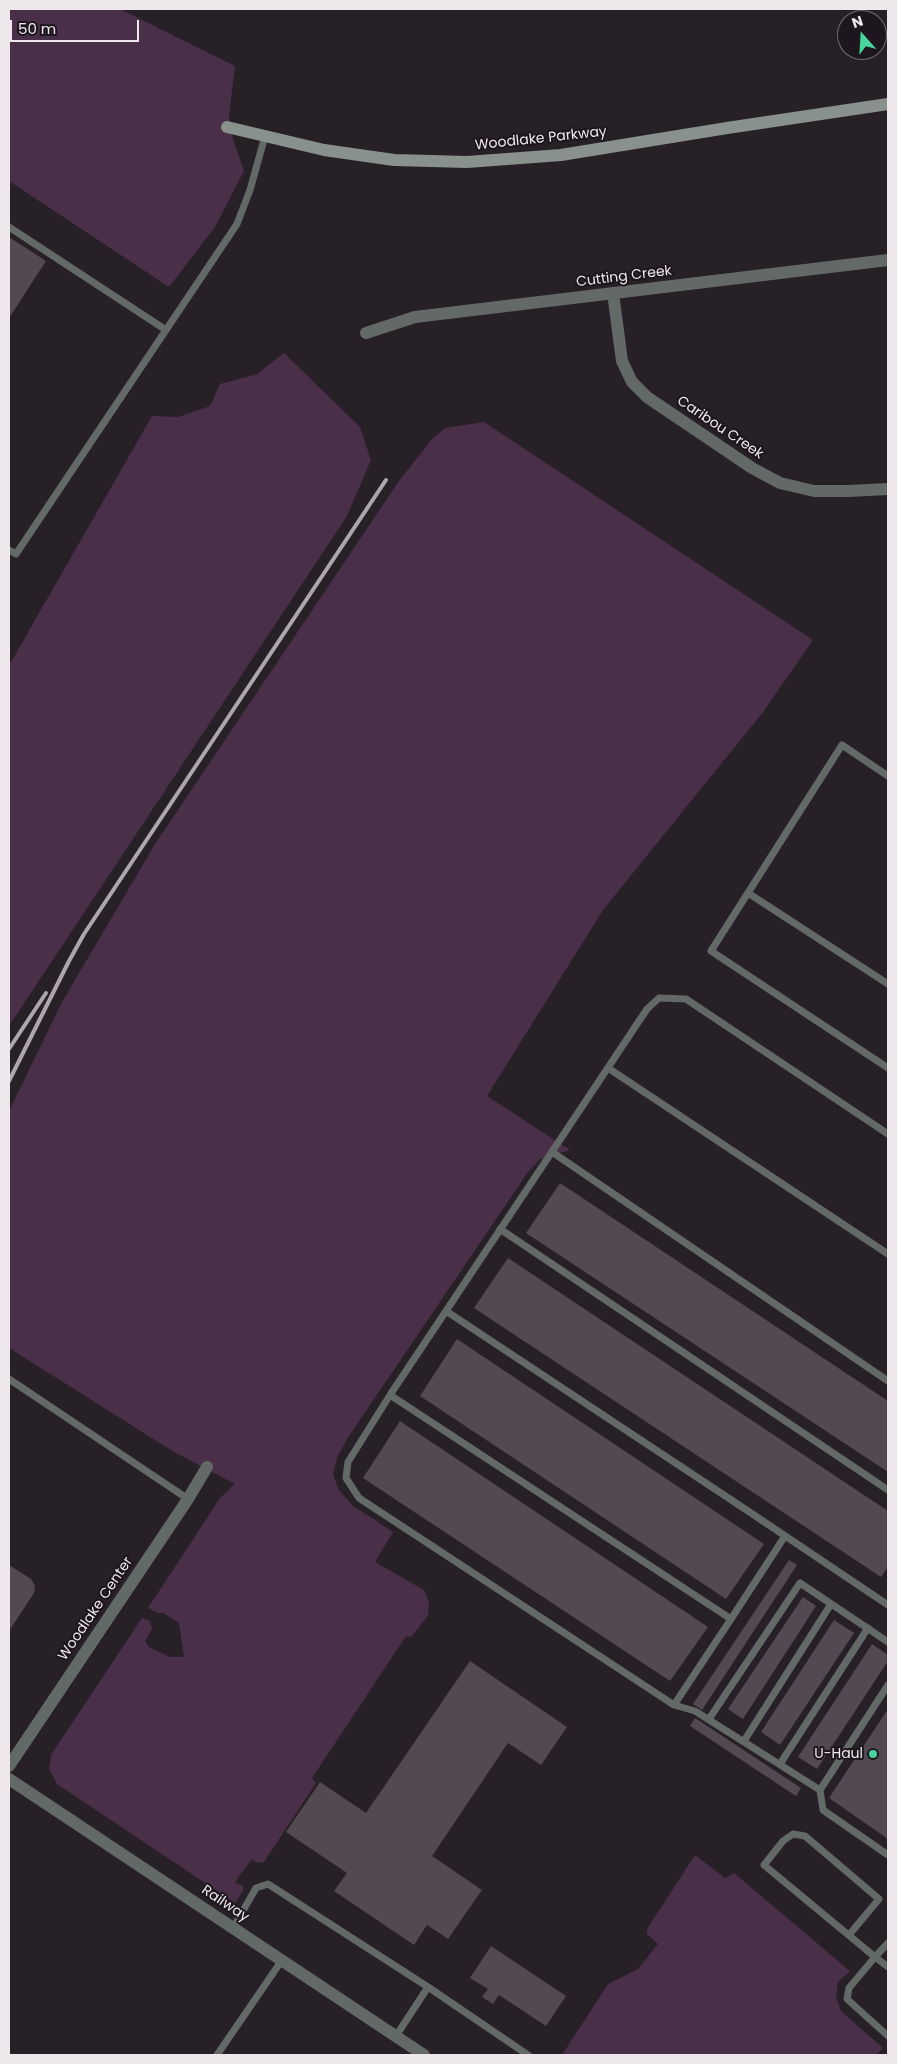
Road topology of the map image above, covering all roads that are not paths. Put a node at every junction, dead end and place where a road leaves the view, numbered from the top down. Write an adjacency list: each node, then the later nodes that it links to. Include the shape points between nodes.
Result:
1 (888, 104): 3 (street, Woodlake Parkway, via 561,155 467,162 394,160 324,150)
2 (227, 127): 3 (street, Woodlake Parkway)
3 (265, 136): 7 (lane, via 237,224)
4 (9, 227): 7 (lane)
5 (888, 260): 6 (street, Cutting Creek)
6 (614, 293): 8 (street, Cutting Creek, via 415,317); 9 (street, Caribou Creek, via 622,361 632,382 647,397 752,468 780,483 814,491)
7 (166, 330): 10 (lane, via 16,554)
8 (366, 333)
9 (888, 488)
10 (9, 550)
11 (888, 776): 12 (lane, via 842,745)
12 (748, 894): 13 (lane); 15 (lane, via 711,951)
13 (888, 984)
14 (608, 1068): 16 (lane, via 646,1009 659,998 686,999); 17 (lane); 19 (lane)
15 (888, 1068)
16 (888, 1134)
17 (552, 1152): 18 (lane); 22 (lane)
18 (500, 1229): 20 (lane); 25 (lane)
19 (888, 1254)
20 (446, 1311): 23 (lane); 27 (lane)
21 (9, 1380): 26 (lane)
22 (888, 1381)
23 (390, 1395): 30 (lane); 34 (lane, via 348,1462 346,1478 359,1498)
24 (207, 1467): 26 (street, Woodlake Center)
25 (888, 1490)
26 (188, 1499): 38 (street, Woodlake Center)
27 (785, 1536): 28 (lane); 30 (lane)
28 (887, 1602)
29 (831, 1604): 31 (lane); 35 (lane, via 800,1582); 36 (lane)
30 (731, 1619): 34 (lane)
31 (868, 1628): 32 (lane); 37 (lane)
32 (888, 1642)
33 (888, 1685): 40 (lane)
34 (674, 1705): 35 (lane, via 696,1711)
35 (709, 1719): 36 (lane)
36 (744, 1741): 37 (lane)
37 (780, 1764): 40 (lane)
38 (9, 1766)
39 (9, 1779): 42 (street, Railway)
40 (820, 1790): 41 (lane, via 822,1810)
41 (888, 1855)
42 (233, 1928): 46 (street, Railway); 48 (lane, via 256,1888 268,1884)
43 (849, 1935): 43 (lane, via 878,1899 805,1836 793,1834 783,1841 764,1866); 45 (lane)
44 (888, 1943): 45 (lane)
45 (876, 1957): 47 (lane); 50 (lane, via 849,1988 847,1999)
46 (282, 1960): 49 (street, Railway); 51 (lane)
47 (888, 1968)
48 (428, 1987): 49 (lane); 53 (lane)
49 (396, 2036): 52 (street, Railway)
50 (888, 2036)
51 (218, 2055)
52 (424, 2055)
53 (528, 2055)

